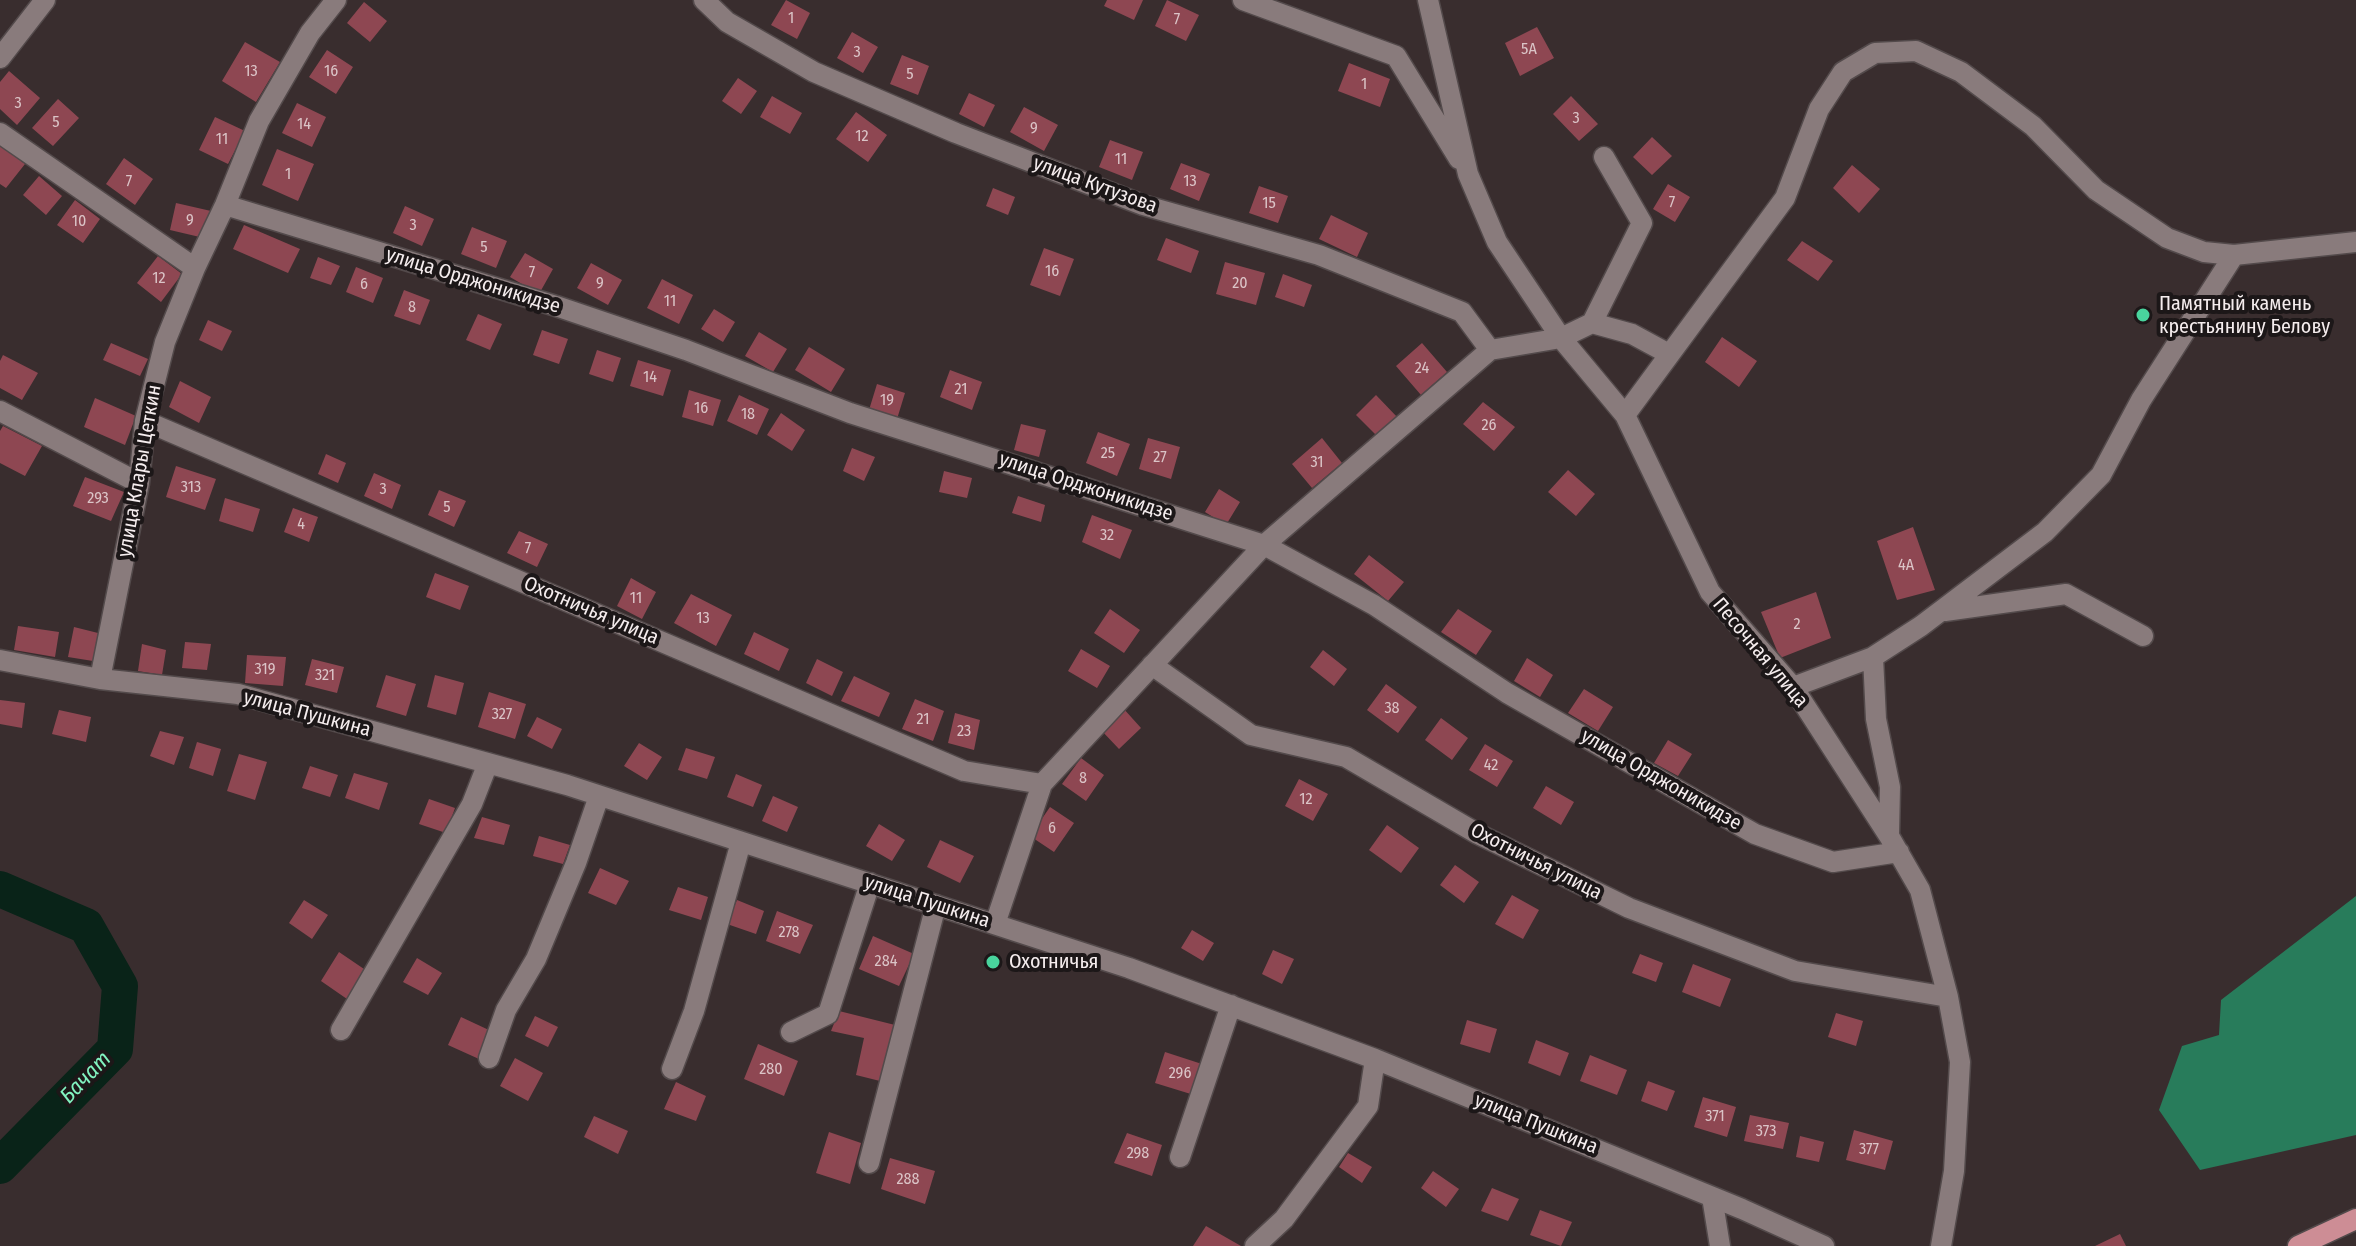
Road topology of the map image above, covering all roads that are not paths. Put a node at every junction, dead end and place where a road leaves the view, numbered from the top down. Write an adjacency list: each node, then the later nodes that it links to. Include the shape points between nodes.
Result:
1 (45, 0): 6 (street)
2 (336, 0): 10 (street, улица Клары Цеткин, via 310,33 259,121)
3 (704, 0): 16 (street, улица Кутузова, via 727,22 814,72 956,133 1143,205 1319,255 1462,312)
4 (1243, 0): 9 (street, via 1396,56)
5 (1428, 0): 9 (street, Песочная улица)
6 (0, 58)
7 (0, 133): 13 (street)
8 (1604, 157): 14 (street, via 1642,223)
9 (1468, 174): 15 (street, Песочная улица, via 1497,242)
10 (225, 205): 13 (street, улица Клары Цеткин); 22 (street, улица Орджоникидзе, via 556,306 850,413)
11 (2356, 242): 12 (street)
12 (2234, 255): 17 (street, via 2204,252 2167,238 2096,190 2033,126 1961,72 1916,51 1875,53 1843,72 1819,109 1785,198); 23 (street, via 2141,400 2101,475 2045,532)
13 (195, 268): 20 (street, улица Клары Цеткин, via 165,342)
14 (1592, 323): 15 (street); 17 (street, via 1632,334)
15 (1561, 338): 16 (street); 19 (street, Песочная улица)
16 (1490, 350): 22 (street)
17 (1669, 354): 19 (street)
18 (0, 411): 21 (street)
19 (1625, 415): 29 (street, Песочная улица, via 1710,592)
20 (145, 421): 21 (street, улица Клары Цеткин); 31 (street, Охотничья улица, via 964,771)
21 (139, 483): 28 (street, улица Клары Цеткин)
22 (1264, 545): 27 (street); 34 (street, улица Орджоникидзе, via 1374,605 1507,693 1755,834 1833,862)
23 (1941, 612): 24 (street, via 2066,594); 25 (street)
24 (2143, 636)
25 (1873, 657): 29 (street); 34 (street)
26 (0, 660): 28 (street, улица Пушкина)
27 (1152, 665): 31 (street); 38 (street, Охотничья улица, via 1251,735 1346,757 1478,834 1629,908 1795,971)
28 (100, 679): 30 (street, улица Пушкина, via 238,694)
29 (1793, 687): 34 (street, Песочная улица)
30 (488, 763): 32 (street, улица Пушкина); 40 (street, via 472,804)
31 (1042, 784): 37 (street)
32 (599, 796): 33 (street, улица Пушкина); 42 (street, via 536,959 506,1010)
33 (741, 842): 35 (street, улица Пушкина); 44 (street, via 694,1011)
34 (1894, 844): 38 (street, Песочная улица, via 1920,890)
35 (870, 883): 36 (street, улица Пушкина); 41 (street, via 828,1014)
36 (936, 905): 37 (street, улица Пушкина); 46 (street)
37 (995, 924): 39 (street, улица Пушкина)
38 (1948, 997): 52 (street, Песочная улица, via 1960,1062 1954,1171)
39 (1231, 1005): 43 (street, улица Пушкина); 45 (street)
40 (341, 1030)
41 (791, 1032)
42 (489, 1058)
43 (1375, 1059): 47 (street, улица Пушкина); 49 (street, via 1368,1106 1284,1219)
44 (672, 1069)
45 (1180, 1157)
46 (869, 1163)
47 (1712, 1197): 50 (street); 51 (street, улица Пушкина)
48 (2356, 1219): 53 (main road)
49 (1255, 1246)
50 (1720, 1246)
51 (1824, 1246)
52 (1941, 1246)
53 (2298, 1246)

